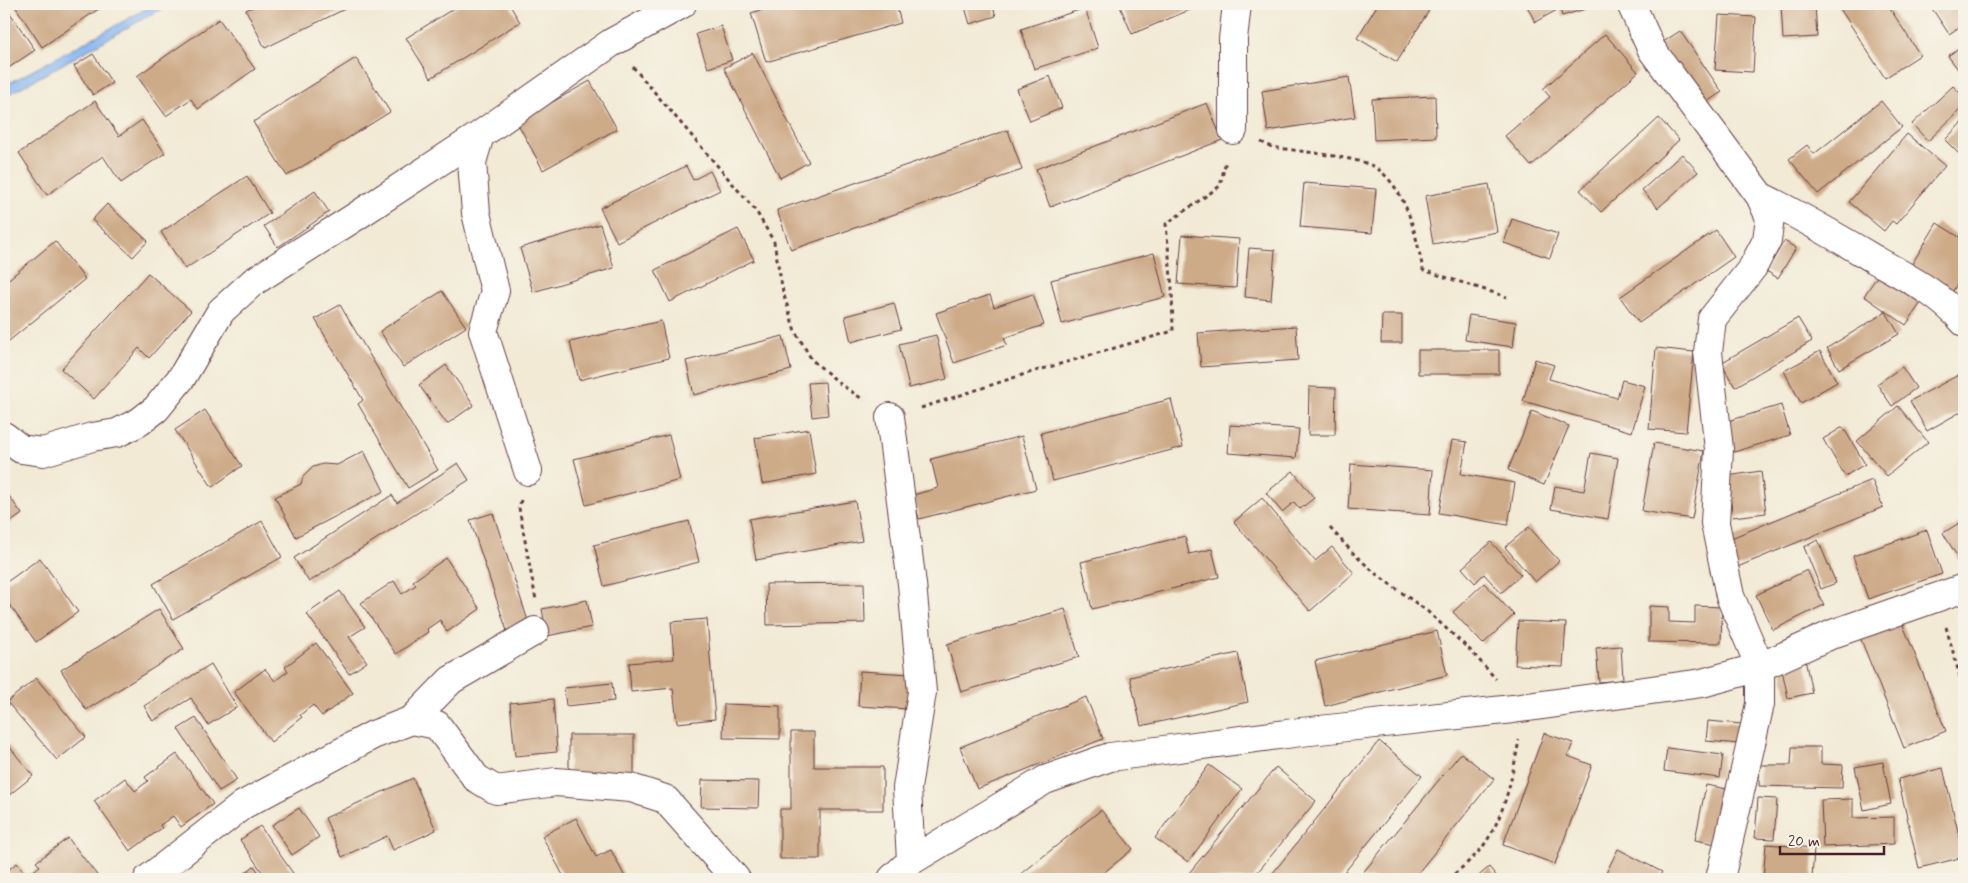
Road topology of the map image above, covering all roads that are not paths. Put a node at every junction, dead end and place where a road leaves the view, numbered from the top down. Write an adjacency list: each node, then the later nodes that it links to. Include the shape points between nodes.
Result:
1 (682, 4): 5 (street, via 611,43)
2 (1237, 4): 4 (street, via 1233,39)
3 (1631, 4): 6 (street, via 1652,50)
4 (1233, 130)
5 (480, 135): 9 (street, via 253,282 221,311 182,377 156,409 139,422 117,433 43,452 21,449); 10 (street, via 472,162 476,213 495,291 483,331)
6 (1760, 196): 7 (street, via 1925,288); 13 (street, via 1770,218 1767,240 1753,268 1712,319 1708,352 1719,449 1715,523 1730,596)
7 (1964, 322)
8 (890, 417): 15 (street, via 912,584 922,692 907,788)
9 (4, 436)
10 (528, 471)
11 (1964, 588): 13 (street, via 1835,632)
12 (535, 631): 14 (street, via 451,680)
13 (1760, 667): 15 (street, via 1702,683 1110,757 1045,780); 19 (street, via 1760,704)
14 (412, 720): 16 (street, via 373,735 243,805); 17 (street, via 437,725 476,778 496,790 556,782 630,788 665,799)
15 (911, 861): 18 (street)
16 (148, 879)
17 (736, 879)
18 (892, 879)
19 (1720, 879)

